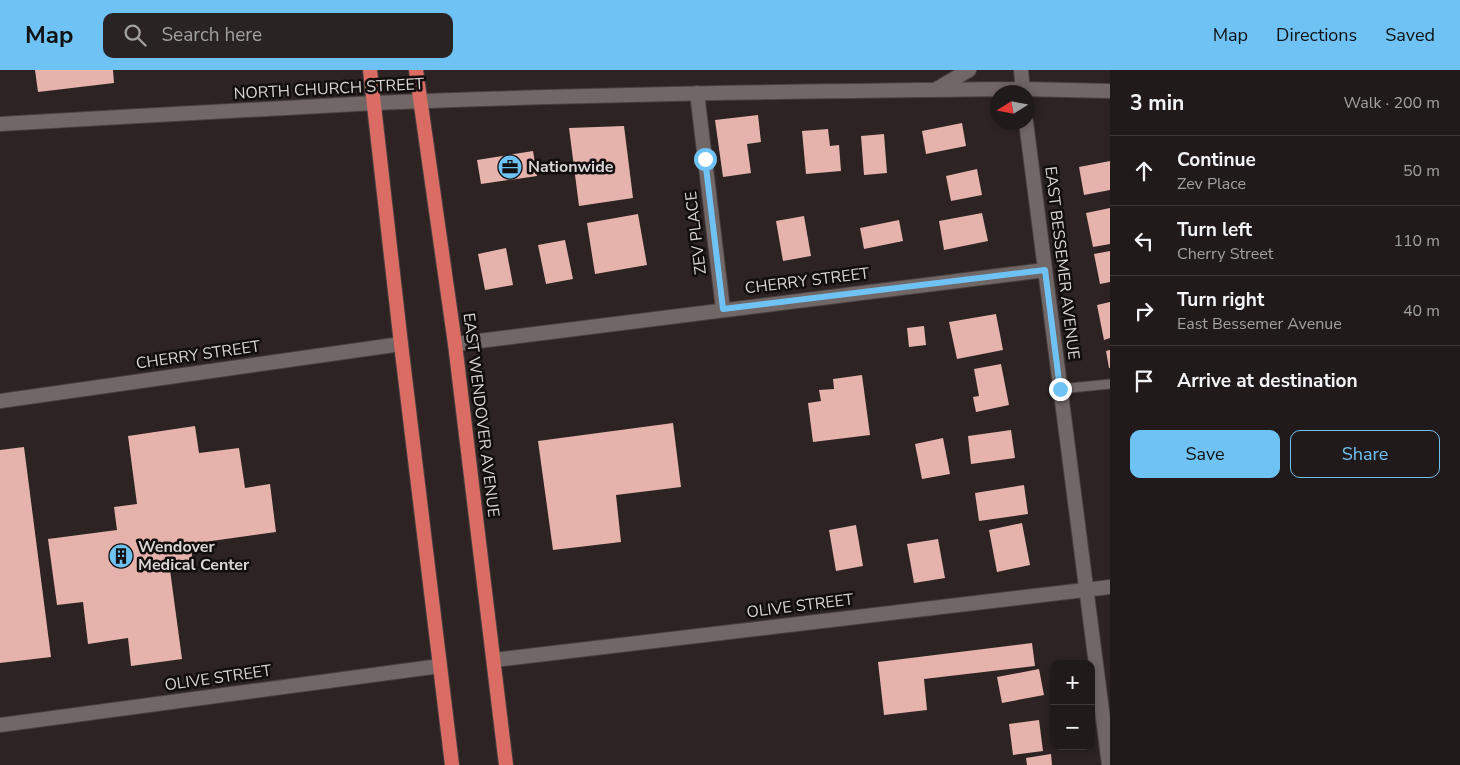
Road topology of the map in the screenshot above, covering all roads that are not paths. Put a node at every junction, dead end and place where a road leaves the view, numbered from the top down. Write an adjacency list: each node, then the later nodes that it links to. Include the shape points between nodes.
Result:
1 (370, 70): 12 (highway)
2 (416, 70): 11 (highway, EAST WENDOVER AVENUE)
3 (969, 70): 6 (street)
4 (1021, 70): 5 (street)
5 (1022, 85)
6 (935, 90): 7 (street, NORTH CHURCH STREET); 10 (street, NORTH CHURCH STREET)
7 (990, 91)
8 (1035, 91): 9 (street, NORTH CHURCH STREET)
9 (1110, 91)
10 (697, 93): 11 (street, NORTH CHURCH STREET); 16 (street, ZEV PLACE)
11 (421, 102): 12 (street, NORTH CHURCH STREET); 18 (highway, EAST WENDOVER AVENUE)
12 (375, 104): 13 (street, NORTH CHURCH STREET); 17 (highway)
13 (0, 124)
14 (1027, 130): 15 (street, EAST BESSEMER AVENUE)
15 (1045, 270): 16 (street, CHERRY STREET); 20 (street, EAST BESSEMER AVENUE)
16 (723, 309): 18 (street, CHERRY STREET)
17 (401, 344): 21 (street, CHERRY STREET); 25 (highway)
18 (455, 344): 24 (highway, EAST WENDOVER AVENUE)
19 (1110, 384): 20 (lane)
20 (1060, 389): 23 (street, EAST BESSEMER AVENUE)
21 (0, 400)
22 (1110, 587): 23 (street, OLIVE STREET)
23 (1086, 590): 24 (street, OLIVE STREET); 29 (street, EAST BESSEMER AVENUE)
24 (494, 660): 28 (highway, EAST WENDOVER AVENUE)
25 (440, 666): 26 (street, OLIVE STREET); 27 (highway)
26 (0, 725)
27 (452, 765)
28 (506, 765)
29 (1109, 765)

